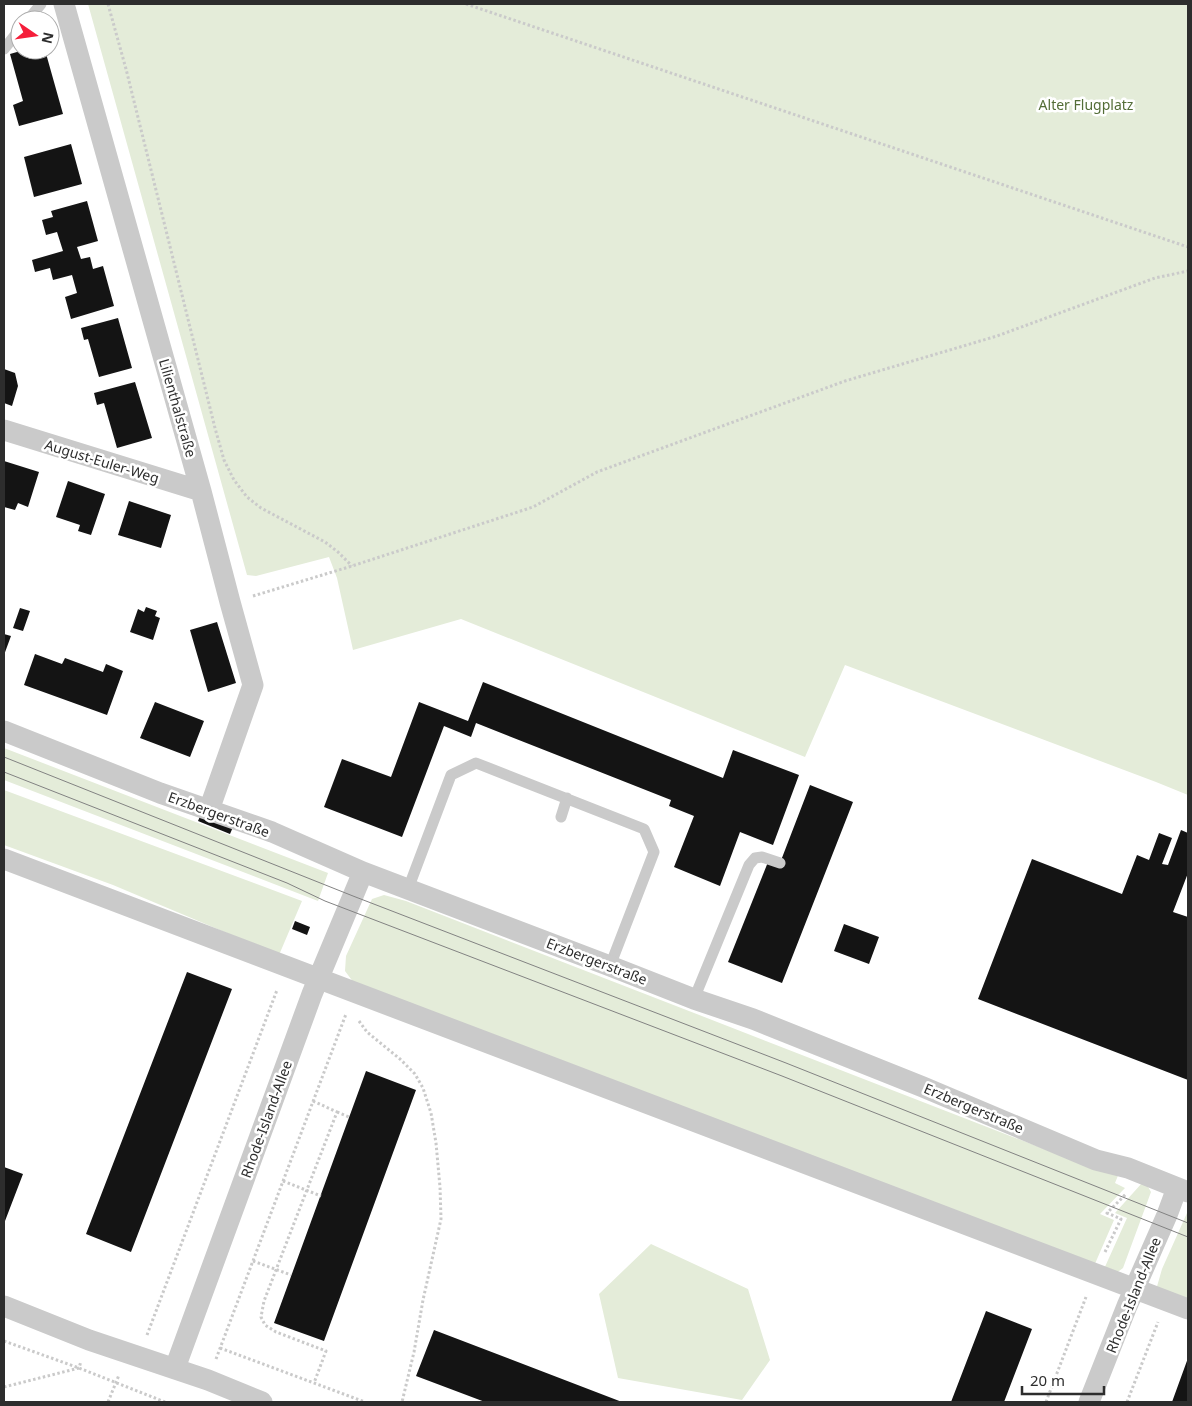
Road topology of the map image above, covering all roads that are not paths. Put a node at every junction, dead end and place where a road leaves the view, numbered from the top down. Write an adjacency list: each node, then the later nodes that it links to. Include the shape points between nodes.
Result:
1 (64, 4): 3 (street, Lilienthalstraße)
2 (4, 430): 3 (street, August-Euler-Weg)
3 (201, 491): 6 (street, Lilienthalstraße, via 253,685)
4 (4, 731): 6 (street, Erzbergerstraße)
5 (567, 798): 7 (lane); 11 (lane, via 476,763 451,775); 12 (lane, via 644,829 654,852)
6 (209, 810): 10 (street, Erzbergerstraße, via 272,832)
7 (561, 817)
8 (4, 859): 13 (street)
9 (780, 863): 14 (lane, via 762,857 755,858 749,865)
10 (363, 872): 11 (street, Erzbergerstraße); 13 (street, Rhode-Island-Allee)
11 (408, 889): 12 (street, Erzbergerstraße)
12 (610, 966): 14 (street, Erzbergerstraße)
13 (318, 978): 16 (street); 19 (street, Rhode-Island-Allee)
14 (694, 999): 15 (street, Erzbergerstraße, via 753,1019 1096,1160 1128,1168)
15 (1182, 1190): 16 (street, Rhode-Island-Allee, via 1167,1215)
16 (1135, 1288): 18 (street); 21 (street, Rhode-Island-Allee)
17 (4, 1306): 19 (street, via 89,1340)
18 (1188, 1309)
19 (175, 1368): 20 (street)
20 (262, 1402)
21 (1090, 1402)

